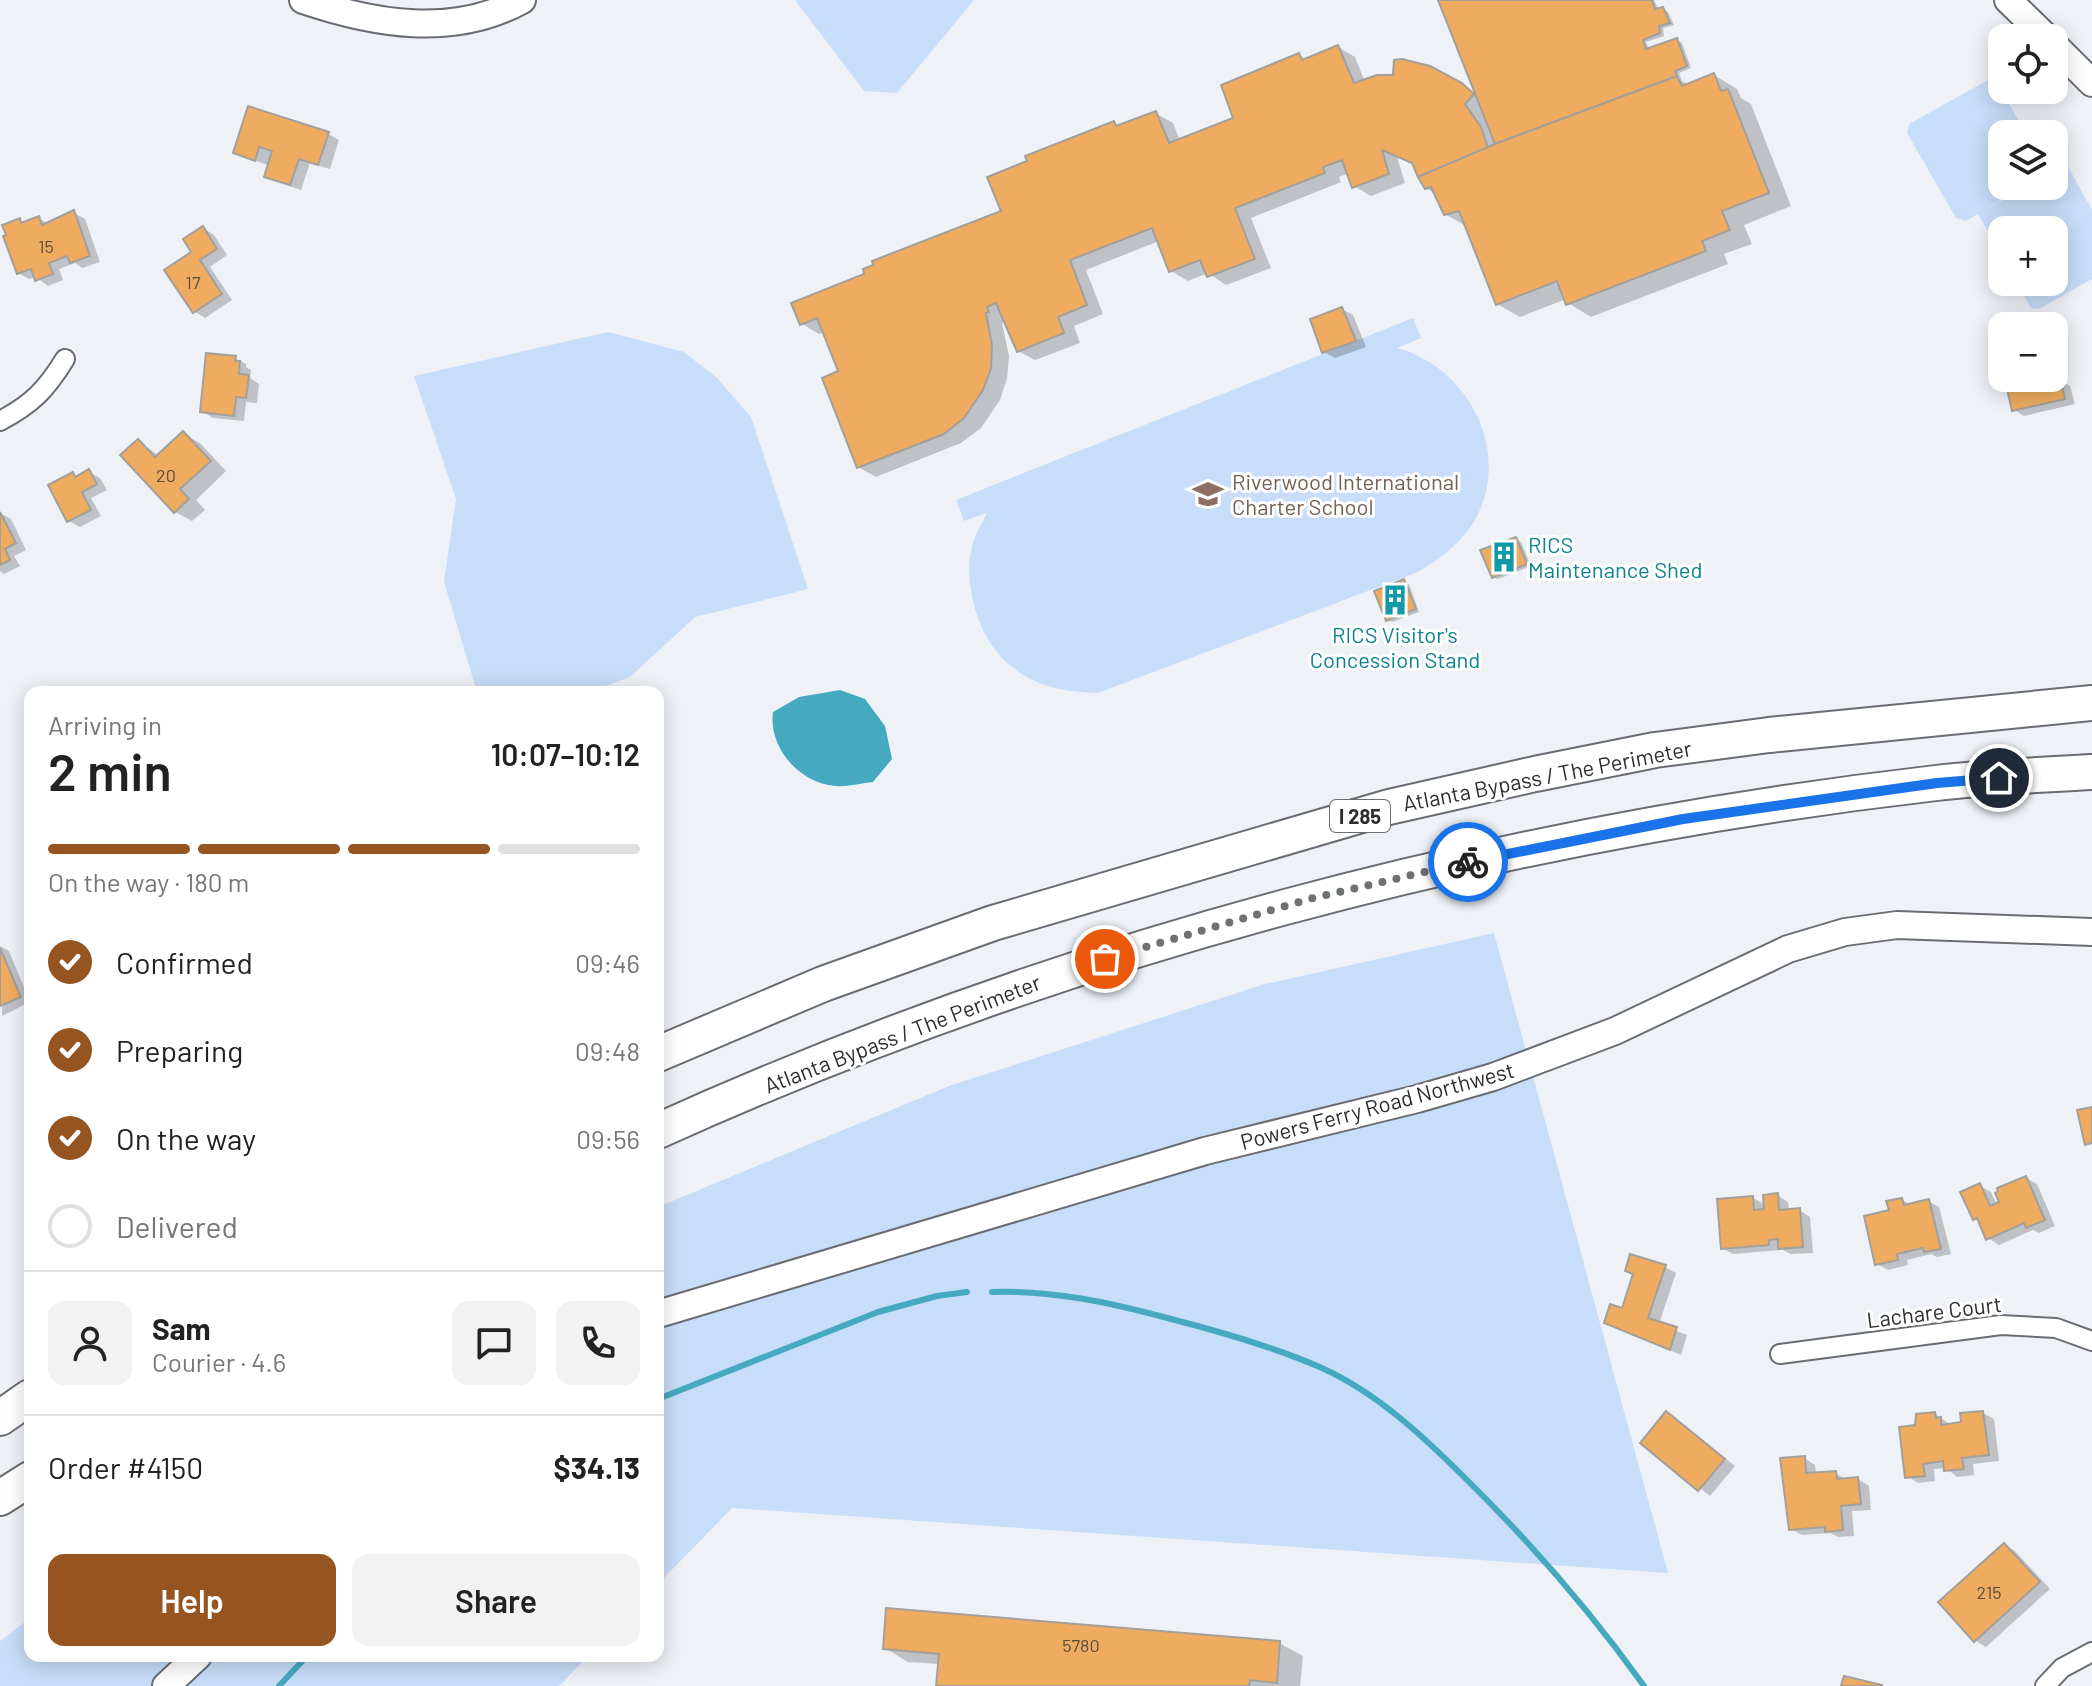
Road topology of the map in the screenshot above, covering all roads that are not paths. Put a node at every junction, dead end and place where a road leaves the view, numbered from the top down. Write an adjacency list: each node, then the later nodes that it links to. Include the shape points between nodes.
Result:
1 (303, 0): 2 (street, via 388,23 430,25 473,18)
2 (522, 0)
3 (2008, 0): 4 (street)
4 (2033, 24)
5 (2068, 59): 6 (street)
6 (2092, 83)
7 (65, 359): 8 (street, via 49,385)
8 (0, 421)
9 (2092, 703): 12 (highway, Atlanta Bypass / The Perimeter / I 285, via 1655,750 1389,807 993,923 823,984)
10 (2092, 772): 13 (highway, Atlanta Bypass / The Perimeter, via 1937,783 1683,819 1313,898 1040,980 842,1052)
11 (2092, 932): 14 (street, Powers Ferry Road Northwest, via 1897,925 1845,932 1788,949 1615,1031 1493,1077 1205,1151)
12 (664, 1051)
13 (664, 1128)
14 (664, 1312)
15 (2092, 1341): 16 (street, Lachare Court, via 2056,1328 2001,1325)
16 (1780, 1354)
17 (24, 1401): 18 (highway)
18 (0, 1418)
19 (24, 1483): 20 (highway)
20 (0, 1498)
21 (2092, 1652): 24 (street, via 2062,1668)
22 (192, 1662): 23 (street)
23 (166, 1686)
24 (2045, 1686)

